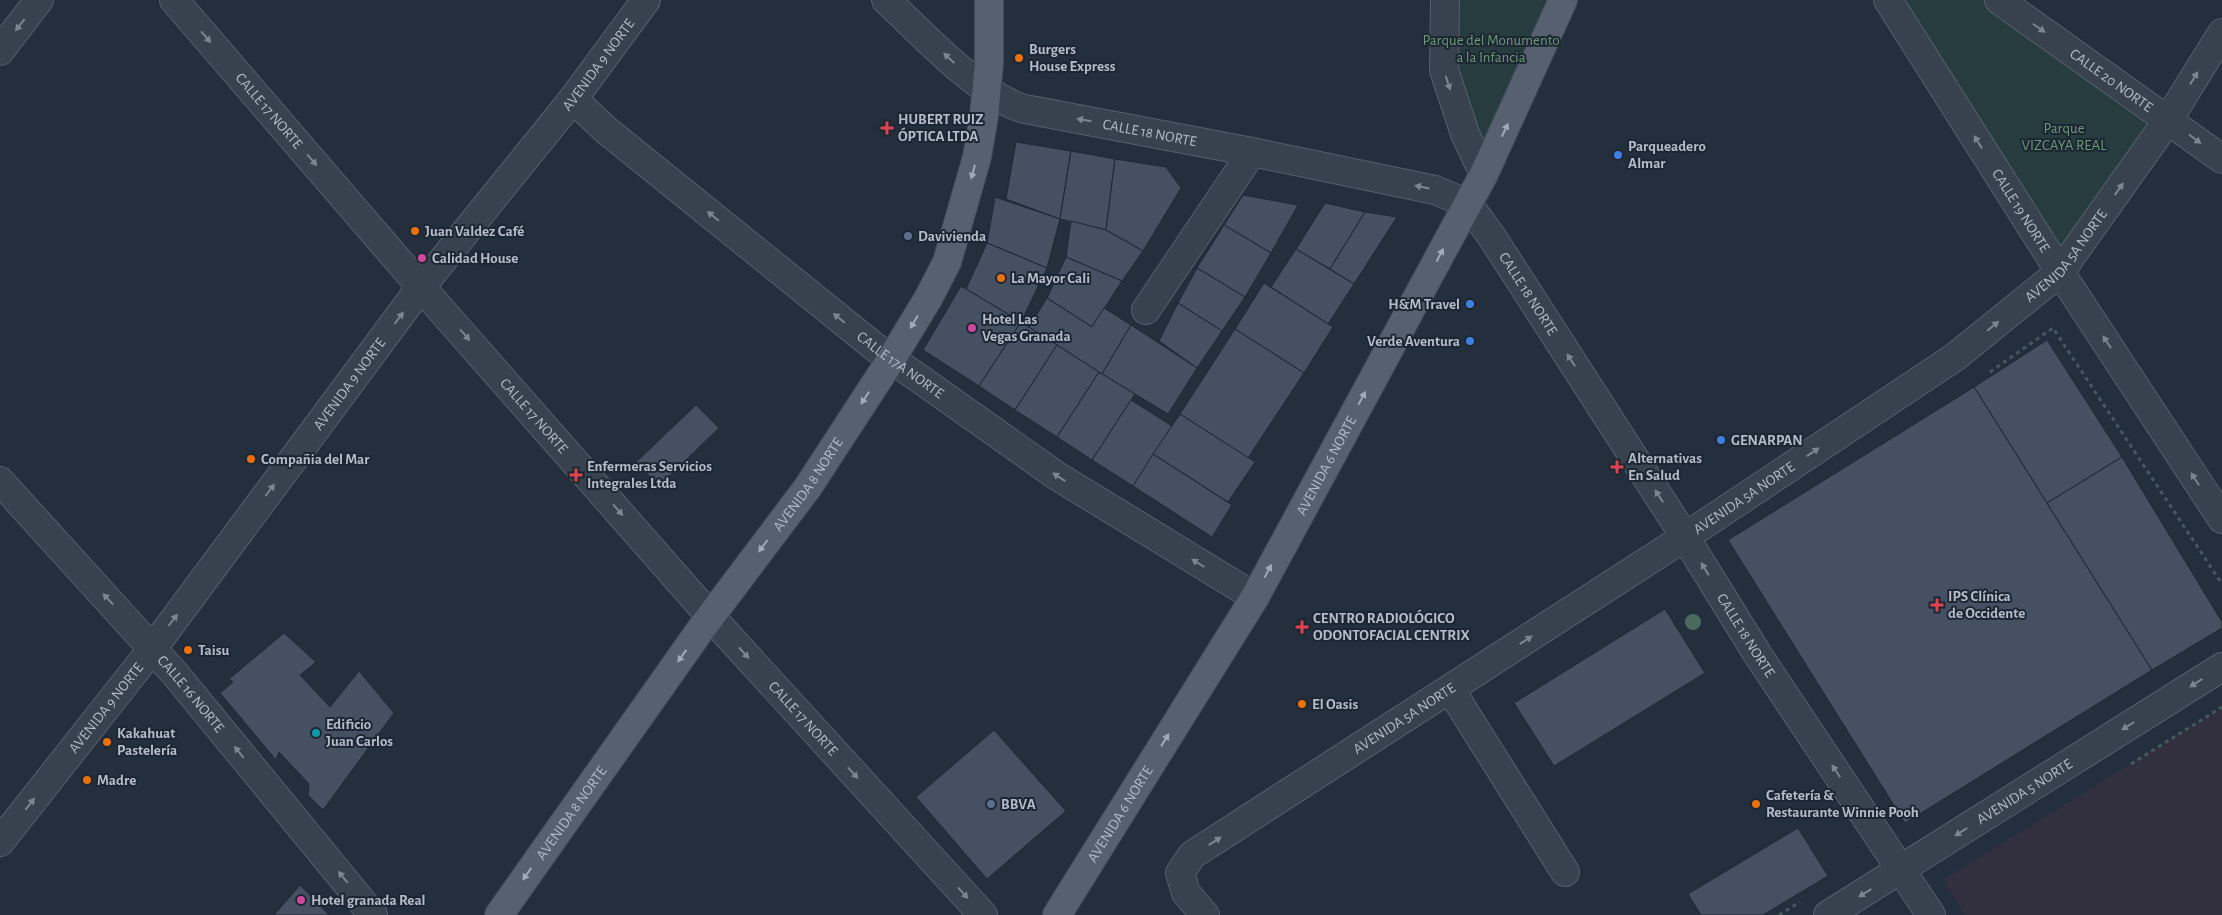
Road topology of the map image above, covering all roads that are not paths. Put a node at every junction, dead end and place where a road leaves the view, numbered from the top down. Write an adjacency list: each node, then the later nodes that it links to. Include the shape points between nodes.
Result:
1 (39, 0): 13 (street, one-way to 13)
2 (174, 0): 22 (street, CALLE 17 NORTE, one-way to 22)
3 (646, 0): 15 (street, AVENIDA 9 NORTE)
4 (886, 0): 14 (street, CALLE 18 NORTE, one-way to 4)
5 (989, 0): 14 (main road, AVENIDA 8 NORTE)
6 (1445, 0): 19 (street, one-way to 19, via 1444,70 1465,134)
7 (1563, 0): 19 (main road, AVENIDA 6 NORTE, one-way to 7)
8 (1888, 0): 11 (street, CALLE 19 NORTE)
9 (1898, 0): 11 (street)
10 (1999, 0): 16 (street, CALLE 20 NORTE, one-way to 16)
11 (1910, 33): 21 (street, CALLE 19 NORTE, one-way to 11)
12 (2222, 33): 16 (street, AVENIDA 5A NORTE, one-way to 12)
13 (0, 50)
14 (986, 89): 17 (street, CALLE 18 NORTE, one-way to 14, via 1013,106); 24 (main road, AVENIDA 8 NORTE, one-way to 24, via 977,157 947,262)
15 (573, 100): 22 (street, AVENIDA 9 NORTE); 24 (street, CALLE 17A NORTE, one-way to 15, via 606,130)
16 (2168, 120): 18 (street, CALLE 20 NORTE, one-way to 18); 21 (street, AVENIDA 5A NORTE, one-way to 16)
17 (1252, 152): 20 (street, CALLE 18 NORTE, one-way to 17, via 1435,190); 23 (street)
18 (2222, 159)
19 (1484, 174): 20 (main road, AVENIDA 6 NORTE)
20 (1468, 204): 27 (street, CALLE 18 NORTE, one-way to 20); 28 (main road, AVENIDA 6 NORTE, one-way to 20)
21 (2060, 272): 26 (street, CALLE 19 NORTE, one-way to 21); 27 (street, AVENIDA 5A NORTE, one-way to 21, via 1955,356)
22 (421, 287): 29 (street, CALLE 17 NORTE, one-way to 29); 30 (street, AVENIDA 9 NORTE, one-way to 22)
23 (1146, 310)
24 (892, 358): 28 (street, CALLE 17A NORTE, one-way to 24, via 1057,476); 29 (main road, AVENIDA 8 NORTE, one-way to 29, via 808,487)
25 (0, 481): 30 (street, CALLE 16 NORTE, one-way to 25)
26 (2222, 519)
27 (1685, 537): 32 (street, AVENIDA 5A NORTE, one-way to 27); 34 (street, CALLE 18 NORTE, one-way to 27, via 1758,655)
28 (1254, 597): 39 (main road, AVENIDA 6 NORTE, one-way to 28)
29 (711, 617): 37 (main road, AVENIDA 8 NORTE, one-way to 37); 38 (street, CALLE 17 NORTE, one-way to 38)
30 (153, 648): 33 (street, AVENIDA 9 NORTE, one-way to 30); 36 (street, CALLE 16 NORTE, one-way to 30)
31 (2222, 666): 34 (street, AVENIDA 5 NORTE, one-way to 34)
32 (1450, 690): 35 (street); 40 (street, AVENIDA 5A NORTE, one-way to 32, via 1186,893 1180,873 1192,855)
33 (0, 842)
34 (1901, 871): 41 (street, AVENIDA 5 NORTE, one-way to 41); 42 (street, CALLE 18 NORTE)
35 (1565, 872)
36 (374, 915)
37 (498, 915)
38 (983, 915)
39 (1056, 915)
40 (1206, 915)
41 (1828, 915)
42 (1931, 915)

